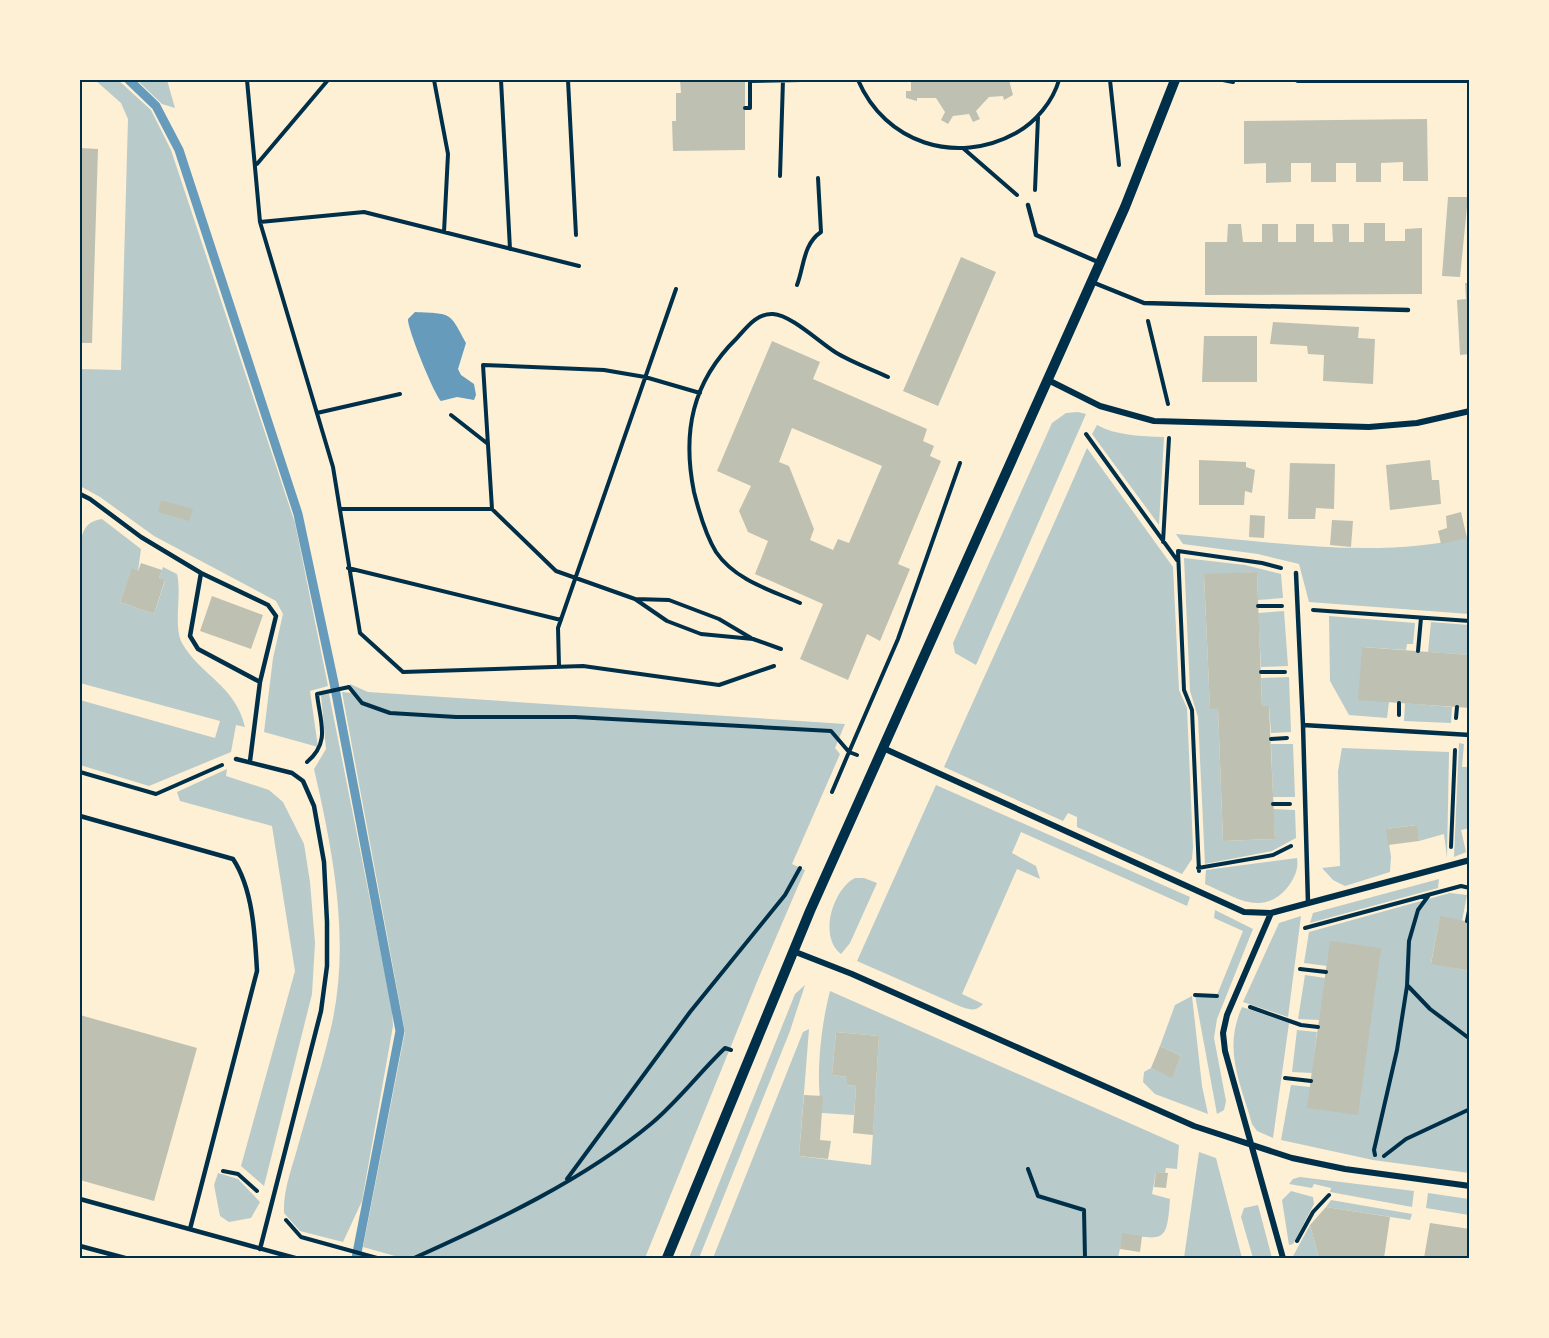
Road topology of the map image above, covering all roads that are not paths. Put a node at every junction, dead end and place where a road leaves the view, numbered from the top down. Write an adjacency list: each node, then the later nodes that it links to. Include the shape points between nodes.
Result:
1 (1175, 80): 5 (street)
2 (1298, 80): 3 (street)
3 (1470, 80)
4 (1028, 205): 5 (lane, via 1036,235)
5 (1101, 263): 6 (street)
6 (1092, 282): 7 (lane, via 1144,303); 8 (street)
7 (1408, 310)
8 (1048, 380): 9 (street, via 1100,406 1154,421 1369,427 1417,423); 16 (street)
9 (1470, 411)
10 (80, 494): 11 (lane)
11 (201, 573): 13 (lane, via 190,636 198,649); 13 (lane, via 268,605 276,616)
12 (1296, 573): 14 (lane)
13 (260, 682): 18 (lane)
14 (1303, 724): 15 (lane); 21 (lane)
15 (1470, 735)
16 (883, 748): 22 (street, via 1244,912); 23 (street)
17 (237, 759): 18 (lane)
18 (250, 762): 29 (lane, via 292,773 303,781 314,806 324,862 327,966 321,1011)
19 (80, 816): 27 (lane, via 233,859 242,872 258,971)
20 (1470, 860): 21 (street)
21 (1308, 903): 22 (street)
22 (1271, 913): 24 (street, via 1223,1033)
23 (794, 951): 24 (street, via 1194,1126); 32 (street)
24 (1252, 1145): 25 (street, via 1345,1169); 33 (street)
25 (1470, 1186)
26 (80, 1199): 27 (lane)
27 (190, 1230): 29 (lane)
28 (80, 1246): 30 (lane)
29 (260, 1249): 31 (lane)
30 (125, 1258)
31 (295, 1258)
32 (667, 1258)
33 (1283, 1258)

